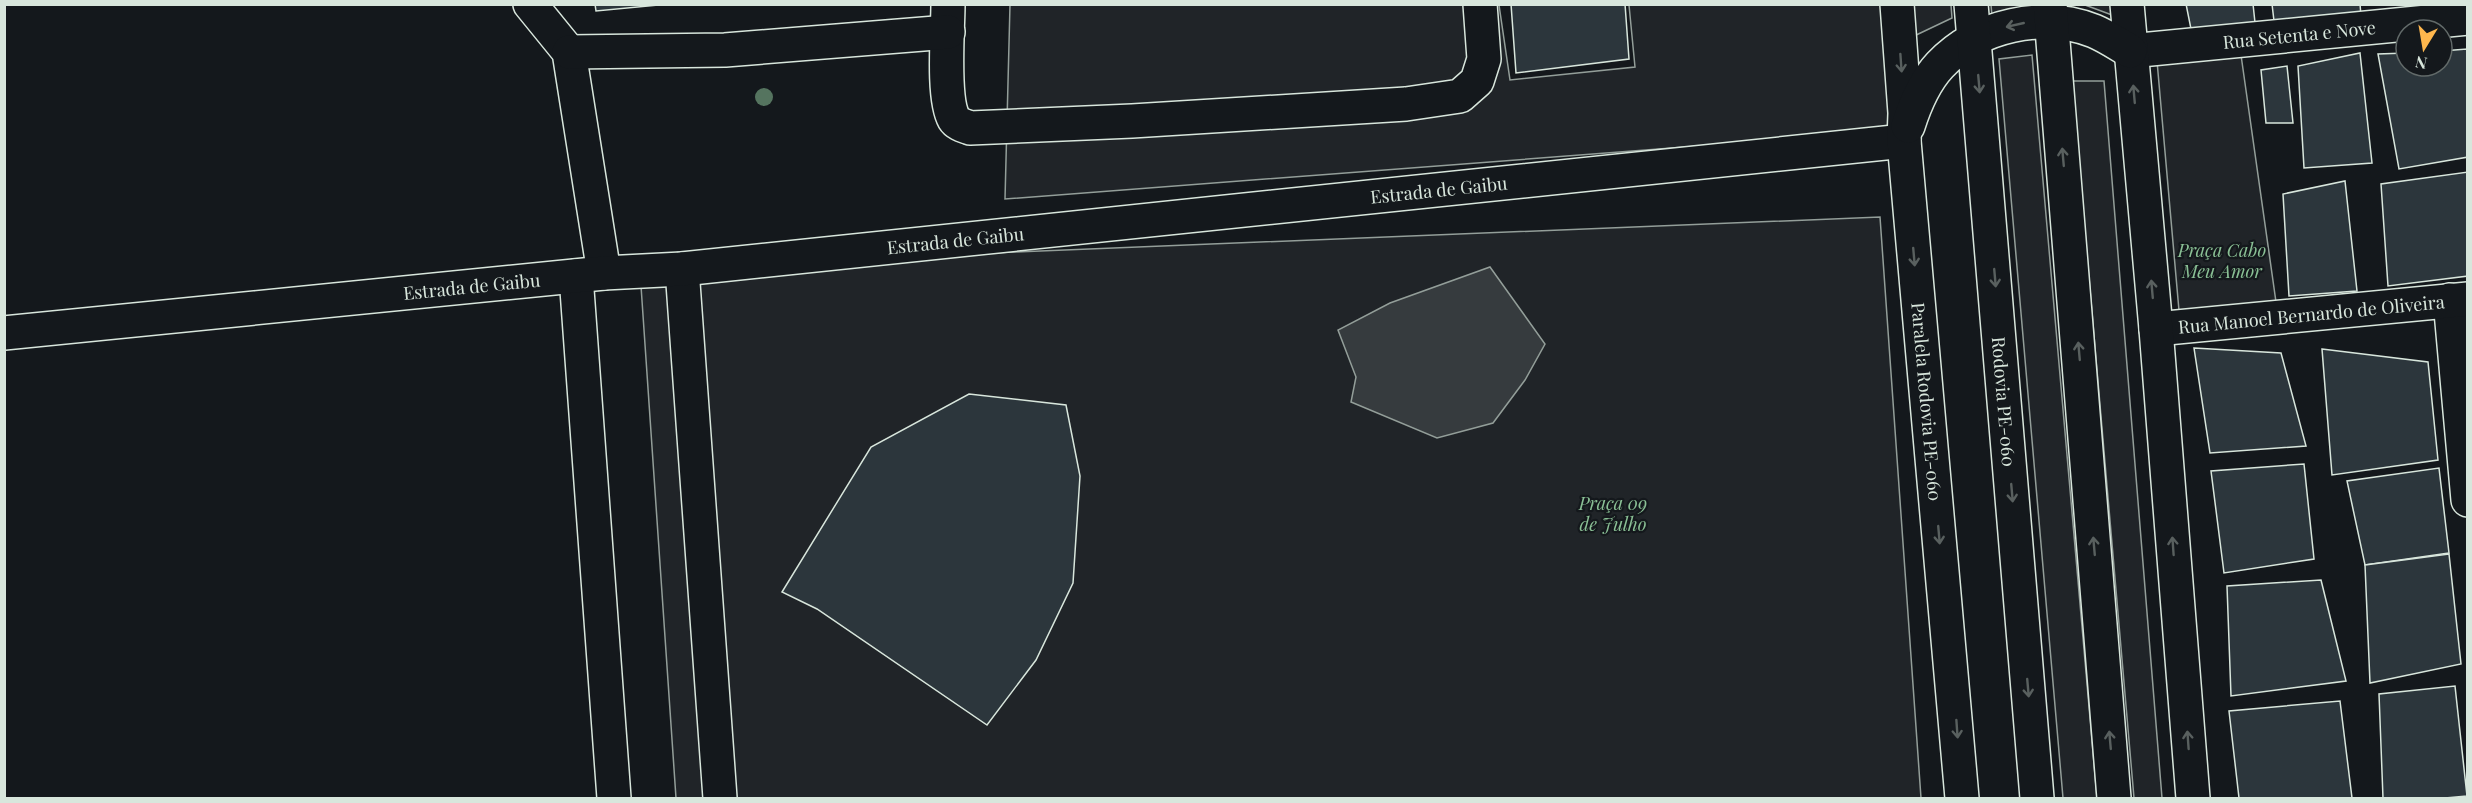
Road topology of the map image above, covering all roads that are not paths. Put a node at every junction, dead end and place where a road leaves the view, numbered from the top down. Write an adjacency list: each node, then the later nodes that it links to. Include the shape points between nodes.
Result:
1 (530, 4): 11 (main road)
2 (1480, 4): 7 (main road, via 1484,58 1477,81 1460,96 1406,104 970,128 954,119 947,63)
3 (1897, 4): 12 (main road, Paralela Rodovia PE-060, one-way to 12)
4 (1971, 4): 9 (main road, Rodovia PE-060)
5 (2127, 4): 10 (main road)
6 (2051, 13): 9 (main road, one-way to 9); 10 (main road); 23 (main road, one-way to 6)
7 (948, 18): 11 (main road, via 725,50)
8 (2468, 18): 10 (main road, Rua Setenta e Nove)
9 (1975, 39): 12 (main road, via 1941,65 1916,100); 22 (main road, Rodovia PE-060, one-way to 22)
10 (2130, 51): 16 (main road, one-way to 10)
11 (569, 52): 14 (main road)
12 (1904, 141): 13 (main road, Estrada de Gaibu); 21 (main road, Paralela Rodovia PE-060, one-way to 21)
13 (682, 269): 14 (main road, Estrada de Gaibu); 20 (main road)
14 (590, 275): 17 (main road, Estrada de Gaibu); 19 (main road)
15 (2459, 299): 16 (main road, Rua Manoel Bernardo de Oliveira); 18 (main road)
16 (2156, 329): 24 (main road, one-way to 16)
17 (4, 333)
18 (2468, 500)
19 (614, 798)
20 (720, 798)
21 (1962, 798)
22 (2037, 798)
23 (2114, 798)
24 (2193, 798)

